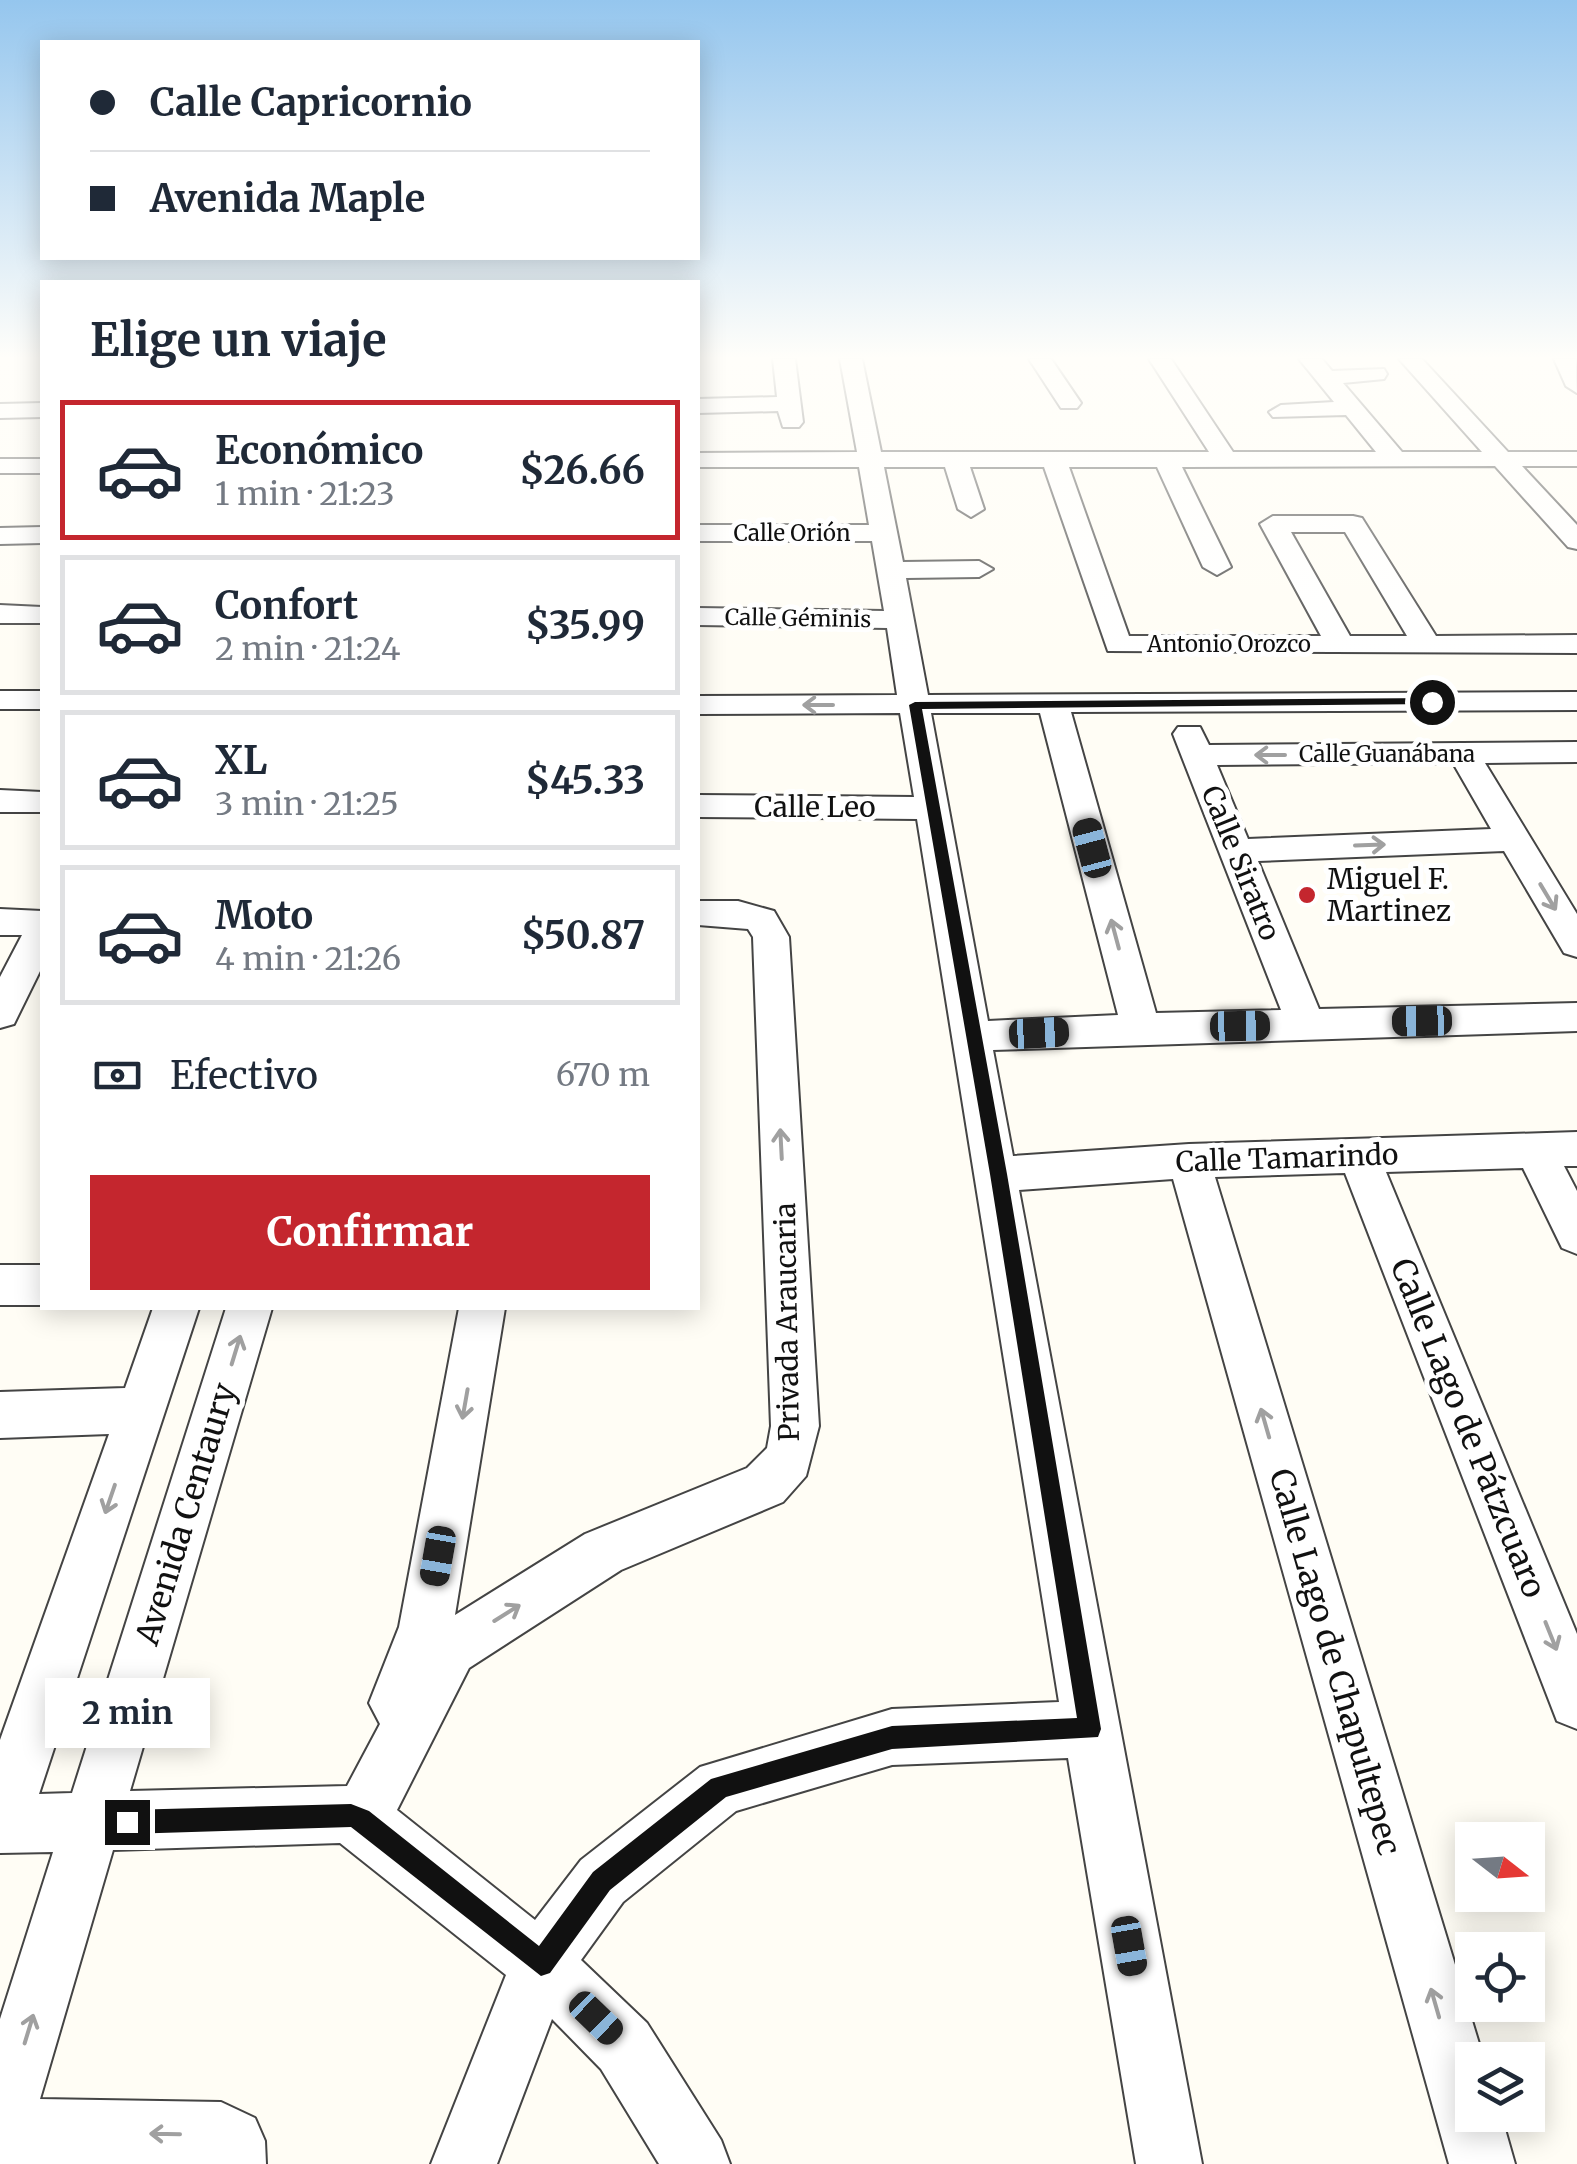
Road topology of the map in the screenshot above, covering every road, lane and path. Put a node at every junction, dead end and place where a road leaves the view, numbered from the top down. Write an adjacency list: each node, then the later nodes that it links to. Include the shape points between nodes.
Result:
1 (870, 460): 15 (street)
2 (955, 460): 10 (street)
3 (1054, 460): 24 (street, Antonio Orozco, via 1118,645)
4 (1166, 460): 5 (street); 16 (street)
5 (1226, 460): 7 (street)
6 (1494, 460): 7 (street); 14 (street); 18 (street)
7 (1397, 461)
8 (0, 466): 9 (street)
9 (40, 466)
10 (971, 510)
11 (700, 532): 15 (street, Calle Orión)
12 (40, 535): 13 (street)
13 (0, 536)
14 (1577, 541)
15 (889, 552): 17 (street, Calle Orión); 22 (street)
16 (1218, 567)
17 (979, 569)
18 (1577, 570)
19 (0, 614): 20 (street)
20 (40, 614)
21 (700, 617): 22 (street, Calle Géminis)
22 (900, 620): 32 (street)
23 (1426, 643): 24 (street, Antonio Orozco); 24 (street, via 1353,524 1273,524); 25 (street, Antonio Orozco)
24 (1340, 644)
25 (1577, 644)
26 (0, 700): 27 (street)
27 (40, 700)
28 (1577, 701): 29 (street)
29 (1177, 703): 30 (street); 35 (street, Calle Siratro)
30 (1054, 704): 32 (street); 50 (street, one-way to 30)
31 (700, 705): 32 (street, one-way to 31)
32 (915, 705): 39 (street)
33 (1577, 752): 34 (street, Calle Guanábana)
34 (1462, 753): 35 (street, Calle Guanábana, one-way to 35); 40 (street)
35 (1197, 755): 41 (street, Calle Siratro)
36 (0, 801): 37 (street)
37 (40, 802)
38 (700, 806): 39 (street, Calle Leo)
39 (932, 808): 51 (street)
40 (1513, 839): 41 (street, one-way to 40); 46 (street, one-way to 46)
41 (1237, 851): 49 (street, Calle Siratro)
42 (700, 913): 66 (street, Privada Araucaria, one-way to 42, via 603,1552 765,1485 789,1459 795,1426 771,937 761,920)
43 (0, 922): 44 (street)
44 (40, 923)
45 (40, 935): 47 (street)
46 (1577, 944)
47 (0, 1014)
48 (1577, 1017): 49 (street)
49 (1306, 1024): 50 (street)
50 (1141, 1028): 51 (street)
51 (971, 1036): 56 (street)
52 (1577, 1149): 53 (street, Calle Tamarindo)
53 (1535, 1150): 54 (street, Calle Tamarindo); 57 (street)
54 (1359, 1156): 55 (street, Calle Tamarindo); 67 (street, Calle Lago de Pátzcuaro, one-way to 67)
55 (1189, 1160): 56 (street, Calle Tamarindo); 79 (street, Calle Lago de Chapultepec, one-way to 55)
56 (998, 1174): 68 (street)
57 (1577, 1235)
58 (0, 1285): 59 (street)
59 (40, 1285)
60 (175, 1310): 64 (street)
61 (247, 1310): 71 (street, Avenida Centaury, one-way to 61)
62 (482, 1310): 66 (street, one-way to 66)
63 (0, 1415): 64 (street)
64 (137, 1421): 65 (street); 70 (street, one-way to 70)
65 (0, 1438)
66 (438, 1638): 69 (street, via 385,1730)
67 (1577, 1701)
68 (1090, 1729): 72 (street, via 892,1737 720,1787 602,1881); 78 (street)
69 (350, 1817): 71 (street); 72 (street)
70 (0, 1823): 71 (street)
71 (92, 1823): 73 (street, Avenida Centaury, one-way to 71)
72 (541, 1964): 76 (street); 77 (street, via 624,2046)
73 (0, 2122)
74 (0, 2131): 75 (street, one-way to 74, via 232,2141 221,2136)
75 (233, 2164)
76 (464, 2164)
77 (697, 2164)
78 (1169, 2164)
79 (1482, 2164)

